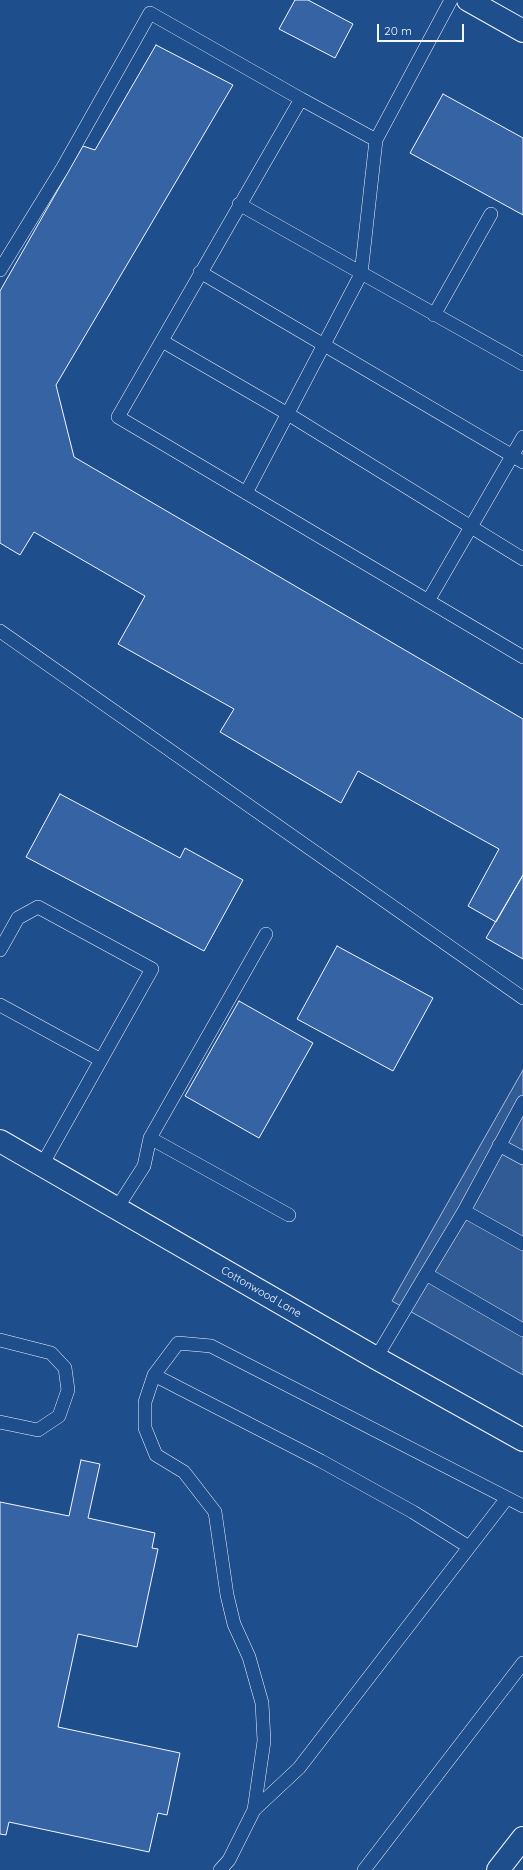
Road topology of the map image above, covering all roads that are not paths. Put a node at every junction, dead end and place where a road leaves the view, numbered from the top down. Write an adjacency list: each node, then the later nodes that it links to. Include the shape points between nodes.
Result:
1 (450, 0): 5 (lane)
2 (468, 0): 3 (street)
3 (523, 31)
4 (301, 99): 5 (lane); 6 (lane); 8 (lane, via 150,13 62,169)
5 (376, 140): 10 (lane)
6 (239, 204): 9 (lane); 10 (lane)
7 (491, 214): 11 (lane)
8 (0, 270)
9 (200, 272): 12 (lane); 13 (lane)
10 (362, 274): 11 (lane); 13 (lane)
11 (434, 315): 14 (lane)
12 (162, 341): 15 (lane); 18 (lane, via 118,417)
13 (324, 346): 15 (lane); 17 (lane)
14 (523, 364)
15 (288, 414): 18 (lane); 19 (lane)
16 (523, 437): 17 (lane)
17 (518, 459): 19 (lane)
18 (246, 493): 21 (lane)
19 (470, 528): 20 (lane); 21 (lane)
20 (523, 560)
21 (428, 601): 23 (lane)
22 (0, 631): 26 (lane)
23 (523, 657)
24 (266, 934): 30 (lane)
25 (0, 950): 28 (lane, via 18,918 38,907 152,968)
26 (523, 998)
27 (0, 1005): 28 (lane)
28 (100, 1060): 34 (lane)
29 (523, 1102): 32 (lane)
30 (150, 1138): 35 (lane, via 144,1166); 37 (lane)
31 (0, 1141): 34 (street, Cottonwood Lane)
32 (500, 1145): 33 (lane); 36 (lane)
33 (523, 1158)
34 (42, 1165): 35 (street, Cottonwood Lane)
35 (117, 1208): 42 (street, Cottonwood Lane)
36 (464, 1211): 38 (lane); 39 (lane)
37 (289, 1215)
38 (523, 1244)
39 (426, 1274): 40 (lane); 42 (lane)
40 (523, 1330)
41 (0, 1340): 44 (lane, via 51,1354 65,1368 68,1390 59,1416 38,1430)
42 (376, 1358): 45 (street, Cottonwood Lane)
43 (154, 1375): 46 (lane, via 178,1343 211,1346); 48 (lane, via 321,1461 413,1512); 50 (lane, via 145,1402 146,1428 156,1455 184,1472 215,1512 227,1595 234,1624 249,1657 262,1703 264,1741)
44 (0, 1422)
45 (523, 1440)
46 (507, 1498): 47 (lane); 48 (lane)
47 (523, 1506)
48 (469, 1547): 50 (lane, via 300,1768)
49 (523, 1663): 53 (lane)
50 (254, 1810): 52 (lane, via 229,1860)
51 (523, 1838): 54 (street)
52 (220, 1870)
53 (364, 1870)
54 (498, 1870)

